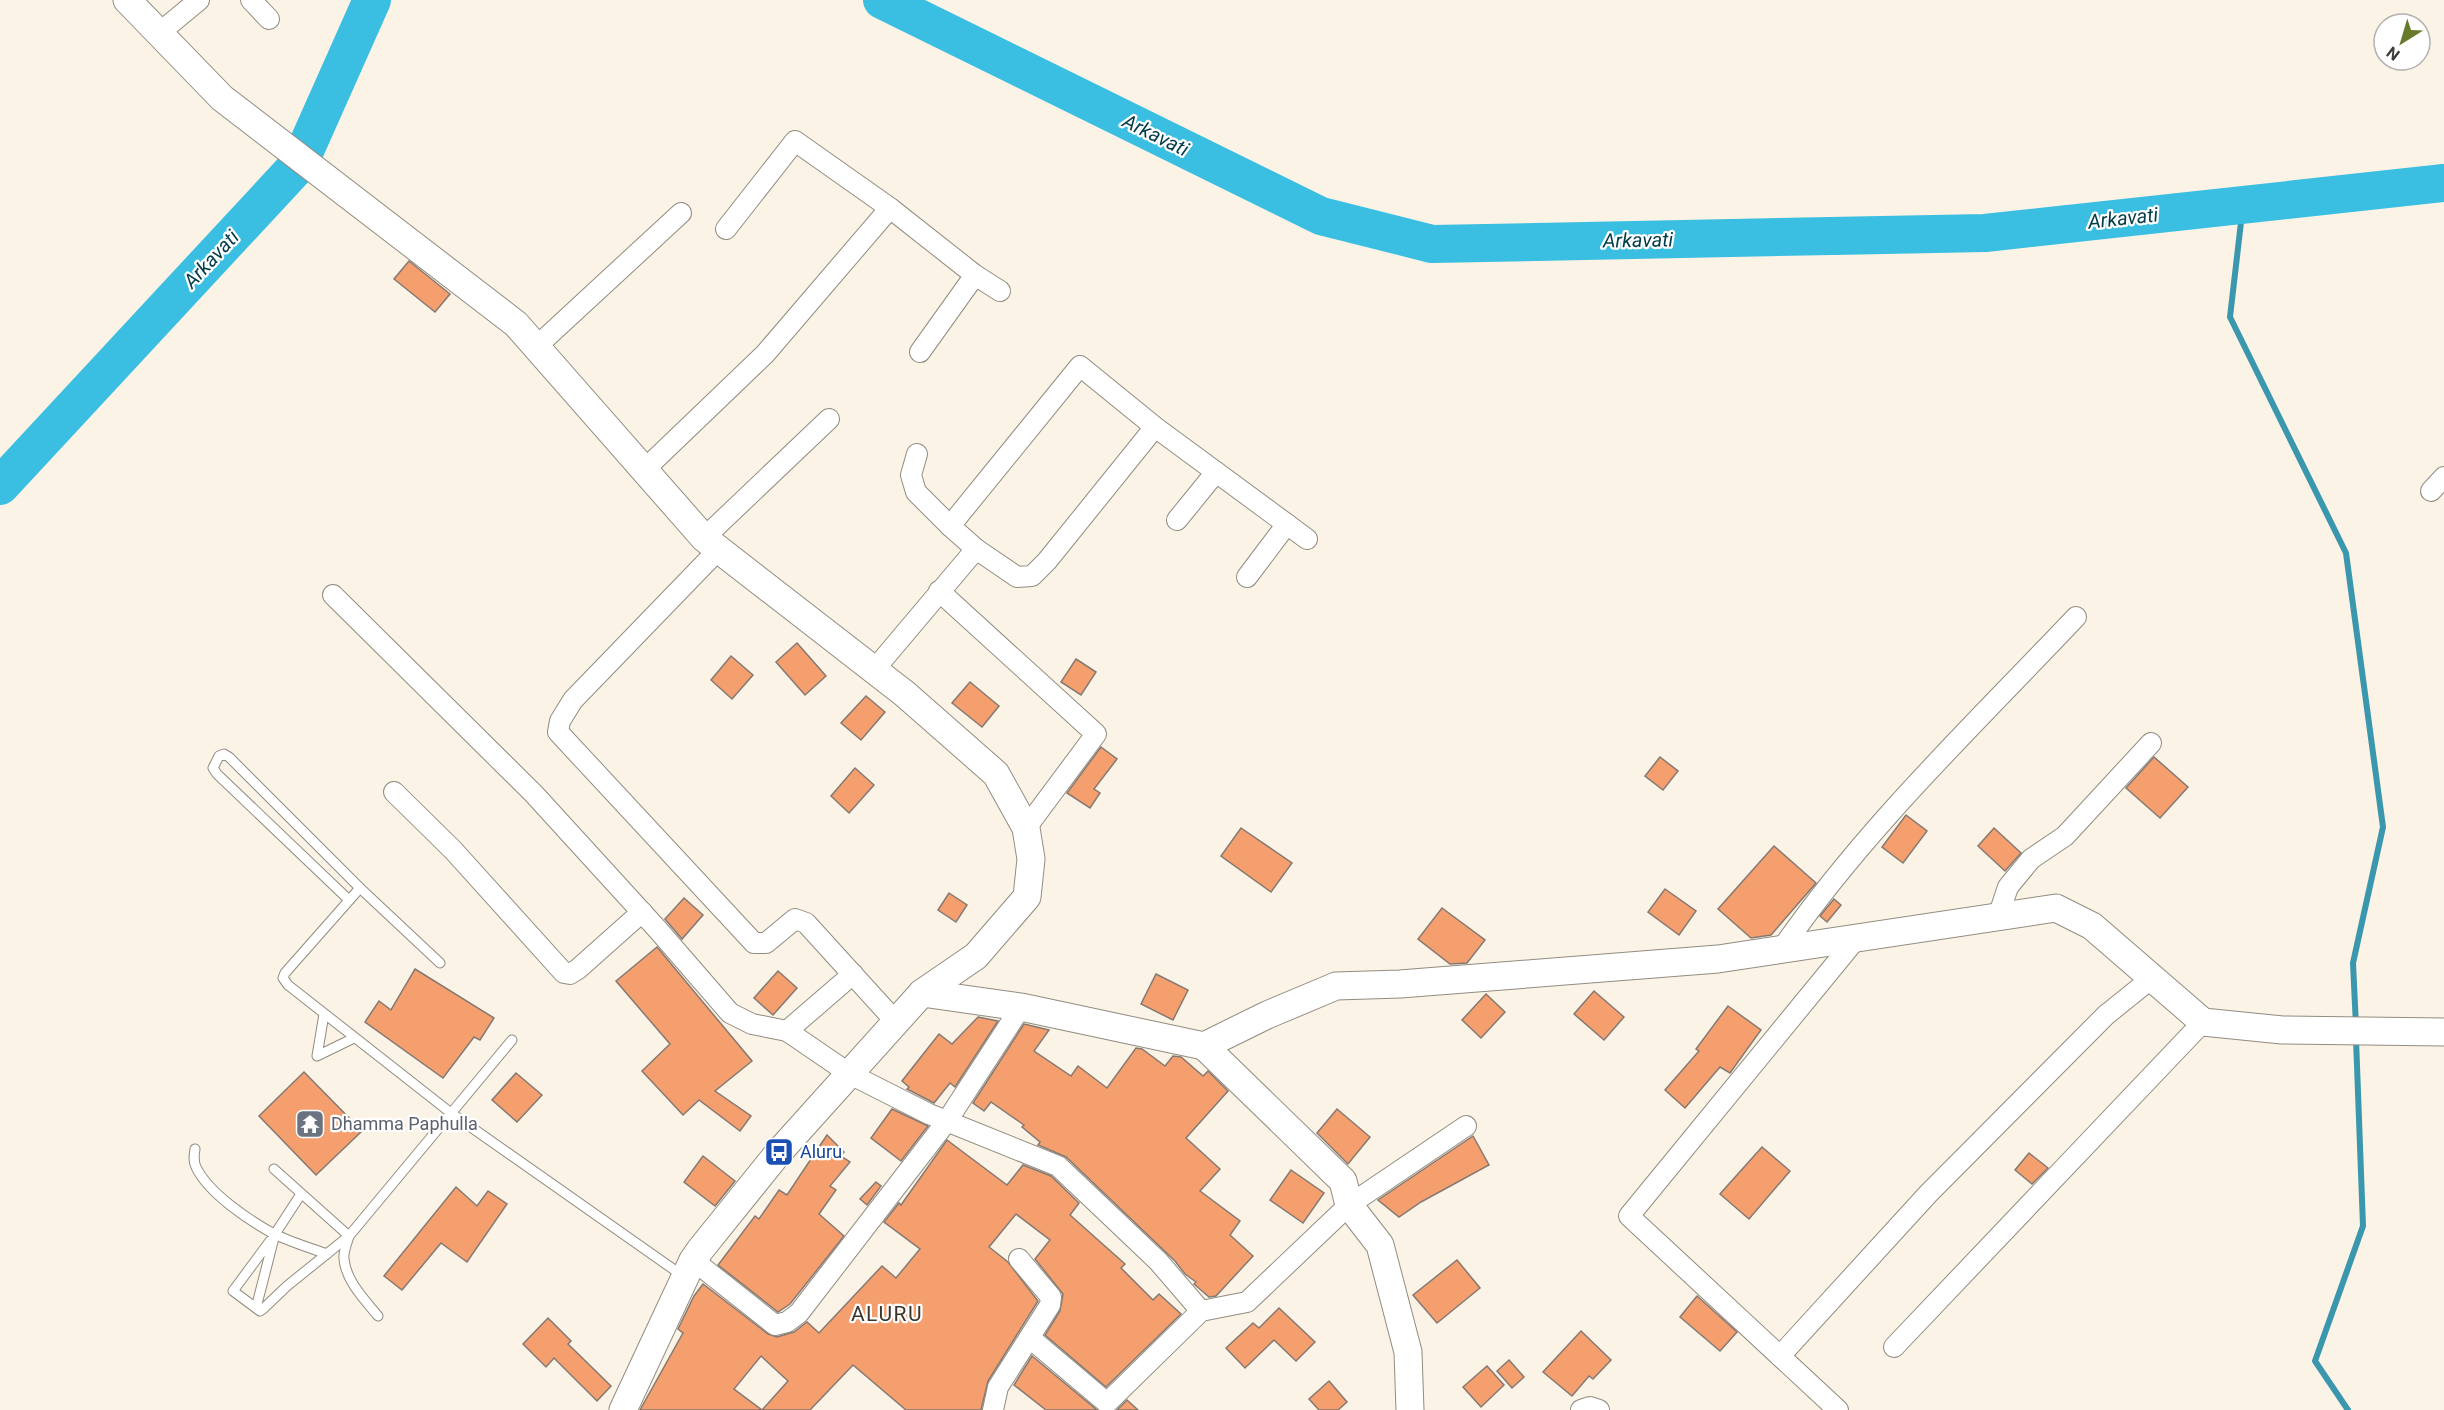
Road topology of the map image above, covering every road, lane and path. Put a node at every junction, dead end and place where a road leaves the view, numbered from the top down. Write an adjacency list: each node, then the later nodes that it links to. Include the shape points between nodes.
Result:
1 (127, 0): 5 (street)
2 (199, 0): 5 (street)
3 (250, 0): 4 (street)
4 (269, 19)
5 (158, 34): 11 (street, via 222,98 516,324)
6 (890, 208): 8 (street, via 795,141); 9 (street); 16 (street, via 765,354)
7 (681, 213): 11 (street)
8 (726, 229)
9 (975, 275): 10 (street); 12 (street)
10 (1000, 291)
11 (536, 347): 16 (street)
12 (920, 352)
13 (829, 419): 22 (street)
14 (1155, 427): 17 (street); 20 (street, via 1080,366); 23 (street, via 1032,576 1017,577)
15 (917, 454): 20 (street, via 911,476 916,492)
16 (644, 470): 22 (street)
17 (1216, 472): 18 (street); 19 (street)
18 (1177, 520)
19 (1287, 524): 21 (street); 24 (street)
20 (950, 526): 23 (street)
21 (1307, 539)
22 (711, 543): 28 (street); 39 (street, via 573,700 558,732 754,943 766,943 795,919 806,923)
23 (975, 549): 25 (street)
24 (1247, 577)
25 (939, 591): 28 (street); 31 (street, via 1096,734)
26 (333, 595): 34 (street, via 534,794)
27 (2076, 617): 37 (street, via 1868,838 1813,903)
28 (874, 670): 31 (street, via 996,774)
29 (2151, 743): 35 (street, via 2065,836 2031,859 2008,887)
30 (394, 792): 34 (street, via 453,850 564,973 578,969)
31 (1026, 828): 41 (street, via 1031,859 1027,897 976,956)
32 (360, 888): 33 (lane); 33 (lane, via 229,757 219,756 213,768 217,774); 38 (lane)
33 (349, 900): 43 (lane, via 283,978)
34 (642, 912): 46 (street, via 730,1014 752,1024)
35 (1998, 917): 36 (street); 40 (street, via 2056,908 2092,926)
36 (1856, 939): 37 (street); 69 (street, via 1629,1216)
37 (1781, 950): 50 (street, via 1695,961 1336,986)
38 (440, 963)
39 (853, 974): 44 (street); 46 (street)
40 (2152, 978): 45 (street); 69 (street, via 2106,1016 1936,1186)
41 (922, 993): 42 (street); 44 (street)
42 (1021, 1007): 50 (street); 53 (street)
43 (324, 1014): 48 (lane); 48 (lane, via 317,1056)
44 (896, 1022): 51 (street)
45 (2203, 1022): 47 (street, via 2282,1030); 68 (street)
46 (787, 1031): 51 (street)
47 (2444, 1032)
48 (354, 1038): 52 (lane)
49 (512, 1040): 52 (lane)
50 (1204, 1046): 58 (street, via 1343,1181)
51 (850, 1074): 53 (street); 63 (street, via 779,1152)
52 (451, 1113): 60 (lane); 63 (lane)
53 (947, 1121): 63 (street, via 799,1313 788,1322 775,1325); 65 (street, via 1058,1166 1158,1261)
54 (1466, 1125): 58 (street)
55 (195, 1149): 59 (lane, via 193,1160 197,1169 214,1190)
56 (274, 1169): 57 (lane)
57 (301, 1194): 59 (lane); 60 (lane)
58 (1349, 1205): 65 (street, via 1247,1302); 72 (street, via 1380,1245 1408,1352)
59 (275, 1234): 61 (lane); 64 (lane); 64 (lane, via 233,1291)
60 (349, 1236): 61 (lane); 66 (lane, via 343,1257 347,1273)
61 (327, 1254): 64 (lane, via 263,1310)
62 (1019, 1259): 67 (street, via 1051,1298)
63 (689, 1269): 70 (street)
64 (256, 1308)
65 (1201, 1311): 67 (street, via 1107,1403)
66 (378, 1316)
67 (1030, 1338): 71 (street, via 998,1387)
68 (1894, 1347)
69 (1780, 1356): 75 (street)
70 (626, 1408)
71 (993, 1410)
72 (1410, 1410)
73 (1581, 1410): 74 (street)
74 (1599, 1410)
75 (1838, 1410)

